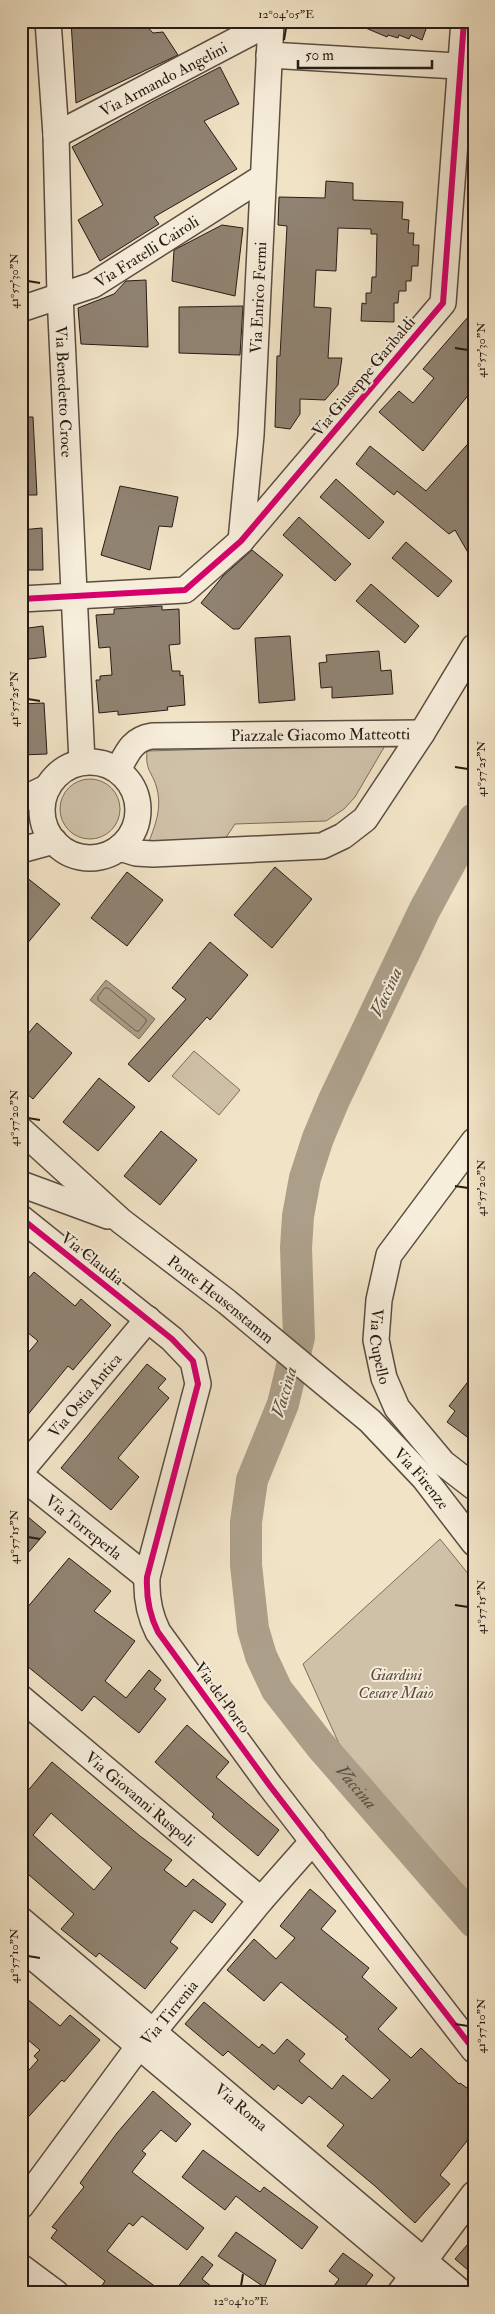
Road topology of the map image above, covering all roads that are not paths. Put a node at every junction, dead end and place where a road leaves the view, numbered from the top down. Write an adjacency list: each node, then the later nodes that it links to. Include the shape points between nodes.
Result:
1 (48, 21): 6 (street, Via Benedetto Croce)
2 (464, 21): 5 (street, Via Giuseppe Garibaldi)
3 (271, 22): 4 (street, Via Enrico Fermi); 6 (street, Via Armando Angelini)
4 (269, 55): 5 (street); 7 (street, Via Enrico Fermi)
5 (468, 67): 10 (street, Via Giuseppe Garibaldi, via 442,303)
6 (56, 135): 8 (street, Via Benedetto Croce)
7 (262, 177): 8 (street, Via Fratelli Cairoli, via 93,286); 10 (street, Via Enrico Fermi, via 251,435)
8 (60, 295): 9 (street, Via Fratelli Cairoli); 11 (street, Via Benedetto Croce)
9 (21, 309)
10 (241, 541): 11 (street, Via Giuseppe Garibaldi, via 185,590)
11 (75, 597): 12 (street, Via Giuseppe Garibaldi); 15 (street, Via Benedetto Croce)
12 (21, 599)
13 (474, 647): 14 (street)
14 (422, 733): 16 (street, Piazzale Giacomo Matteotti, via 152,736 131,745); 20 (street, Piazzale Giacomo Matteotti, via 365,819 343,836 322,846 153,854)
15 (82, 762): 16 (street, via 106,764); 17 (street, via 57,775)
16 (118, 770): 20 (street, via 129,780 139,808 134,830)
17 (48, 787): 18 (street); 19 (street, via 42,815)
18 (21, 800)
19 (54, 841): 20 (street, via 65,851 93,858); 21 (street)
20 (120, 848)
21 (21, 850)
22 (21, 1130): 26 (street)
23 (474, 1142): 31 (street, Via Cupello, via 389,1255 379,1300 376,1340 384,1378 397,1408 443,1462)
24 (21, 1184): 26 (street, Via Claudia)
25 (21, 1218): 27 (street, Via Claudia)
26 (121, 1221): 28 (street, Ponte Heusenstamm, via 227,1302)
27 (148, 1319): 29 (street, Via Ostia Antica); 33 (street, Via del Porto, via 188,1355 198,1384)
28 (389, 1439): 32 (street, Via Firenze)
29 (21, 1471)
30 (21, 1476): 33 (street, Via Torreperla)
31 (474, 1487)
32 (474, 1543)
33 (147, 1577): 35 (street, Via del Porto, via 148,1604 158,1632)
34 (21, 1698): 36 (street, Via Giovanni Ruspoli)
35 (313, 1841): 36 (street, Via Tirrenia); 40 (street, Via del Porto)
36 (261, 1900): 39 (street, Via Tirrenia)
37 (21, 1920): 39 (street, Via Roma)
38 (21, 1946): 39 (street, Via Roma)
39 (146, 2039): 41 (street, Via Tirrenia); 44 (street, Via Roma)
40 (474, 2050)
41 (24, 2193)
42 (474, 2194): 44 (street)
43 (21, 2267): 45 (street)
44 (413, 2276): 46 (street, Via Roma); 47 (street, Via Roma)
45 (56, 2293)
46 (433, 2293)
47 (462, 2293)

